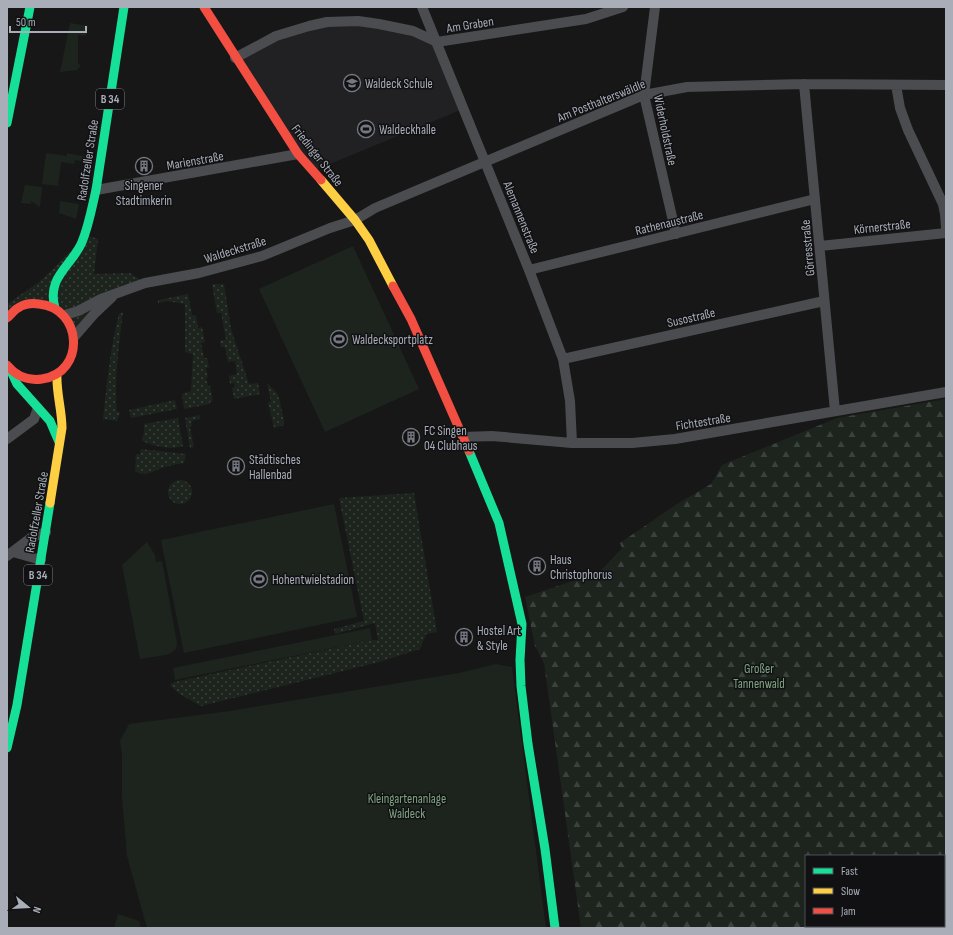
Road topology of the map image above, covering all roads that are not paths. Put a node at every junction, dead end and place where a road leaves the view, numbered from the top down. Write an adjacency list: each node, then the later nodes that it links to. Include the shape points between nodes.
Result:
1 (30, 7): 13 (main road)
2 (124, 7): 16 (main road, Radolfzeller Straße / B 34)
3 (204, 7): 8 (main road, Friedinger Straße)
4 (422, 7): 7 (street, Alemannenstraße)
5 (624, 7): 7 (street, Am Graben, via 586,19)
6 (654, 7): 12 (street, Widerholdstraße)
7 (437, 42): 8 (street, via 413,31 392,26 343,21 310,26 276,36); 15 (street, Alemannenstraße)
8 (236, 58): 14 (main road, Friedinger Straße)
9 (804, 84): 10 (street, Am Posthalterswäldle); 12 (street, Am Posthalterswäldle, via 687,87); 17 (street, Görresstraße)
10 (896, 85): 11 (street, Am Posthalterswäldle); 18 (street, via 900,108)
11 (946, 85)
12 (644, 95): 15 (street, Am Posthalterswäldle); 22 (street, Widerholdstraße)
13 (7, 123)
14 (298, 154): 16 (street, Marienstraße); 19 (main road, Friedinger Straße)
15 (485, 161): 19 (street, Am Posthalterswäldle, via 375,208); 24 (street, Alemannenstraße)
16 (96, 190): 27 (main road, Radolfzeller Straße / B 34, via 82,243 53,290)
17 (815, 199): 22 (street, Rathenaustraße); 23 (street, Görresstraße)
18 (946, 214): 20 (street)
19 (354, 220): 25 (street, Waldeckstraße, via 262,256); 37 (main road, Friedinger Straße, via 370,240 411,319)
20 (946, 228)
21 (946, 233): 23 (street, Körnerstraße)
22 (676, 234): 24 (street, Rathenaustraße)
23 (820, 246): 26 (street, Görresstraße)
24 (529, 270): 31 (street, Alemannenstraße)
25 (120, 291): 28 (street, Waldeckstraße); 30 (street, Waldeckstraße, via 95,313)
26 (824, 301): 31 (street, Susostraße); 36 (street, Görresstraße)
27 (55, 308): 28 (main road); 29 (main road, via 31,304 20,307)
28 (65, 315): 30 (main road)
29 (7, 318)
30 (75, 336): 33 (main road, via 71,358)
31 (563, 359): 39 (street, Alemannenstraße, via 570,401)
32 (9, 367): 33 (main road, via 30,379 45,379); 35 (main road, via 17,384)
33 (57, 374): 40 (main road, Radolfzeller Straße / B 34, via 56,384 62,419)
34 (946, 392): 36 (street, Fichtestraße)
35 (38, 408): 38 (street, via 34,419); 40 (main road, via 50,421)
36 (835, 411): 39 (street, Fichtestraße, via 675,439 632,443)
37 (462, 437): 39 (street, Fichtestraße, via 492,436); 45 (main road, Friedinger Straße, via 499,523 522,624 521,686)
38 (7, 439)
39 (572, 443)
40 (60, 445): 41 (main road, Radolfzeller Straße / B 34)
41 (46, 532): 42 (street, via 32,536); 43 (main road, Radolfzeller Straße / B 34)
42 (10, 554): 43 (street)
43 (41, 560): 44 (main road, Radolfzeller Straße / B 34, via 17,705)
44 (7, 748)
45 (555, 928)

